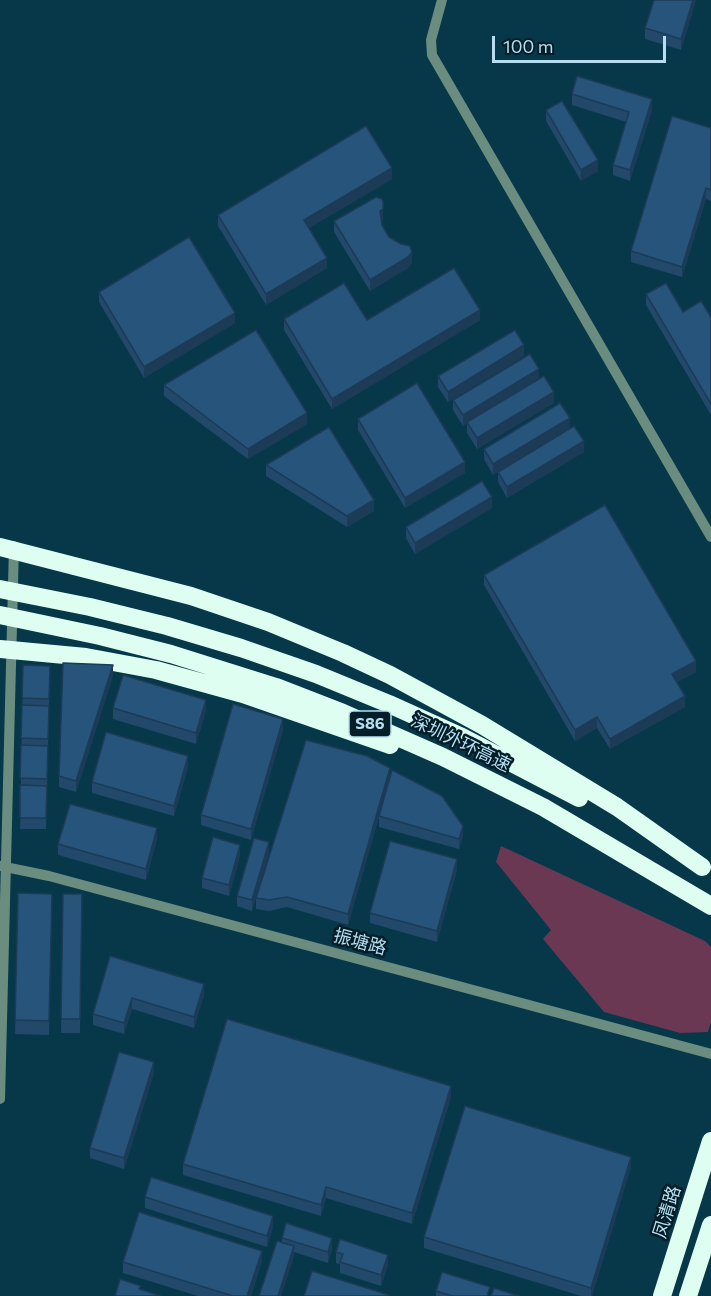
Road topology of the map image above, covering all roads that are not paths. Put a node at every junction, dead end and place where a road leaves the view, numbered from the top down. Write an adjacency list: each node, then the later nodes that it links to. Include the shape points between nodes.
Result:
1 (442, 0): 2 (street, via 431,40 432,55)
2 (711, 537)
3 (7, 545): 8 (street); 9 (highway, bridge, via 191,596 343,653 482,725 617,807)
4 (0, 589): 9 (highway, 深圳外环高速 / S86, bridge, via 167,626 353,689 513,763)
5 (0, 615): 7 (highway, 深圳外环高速 / S86, bridge, via 135,644 276,687 376,726)
6 (0, 650): 7 (highway, bridge, via 104,660 200,681 276,704)
7 (507, 789): 10 (highway, 深圳外环高速 / S86, bridge)
8 (3, 866): 11 (street, 振塘路); 12 (street)
9 (706, 870)
10 (711, 906)
11 (711, 1054)
12 (0, 1099)
13 (711, 1141): 15 (highway, 凤清路)
14 (711, 1225): 16 (highway)
15 (662, 1296)
16 (688, 1296)

